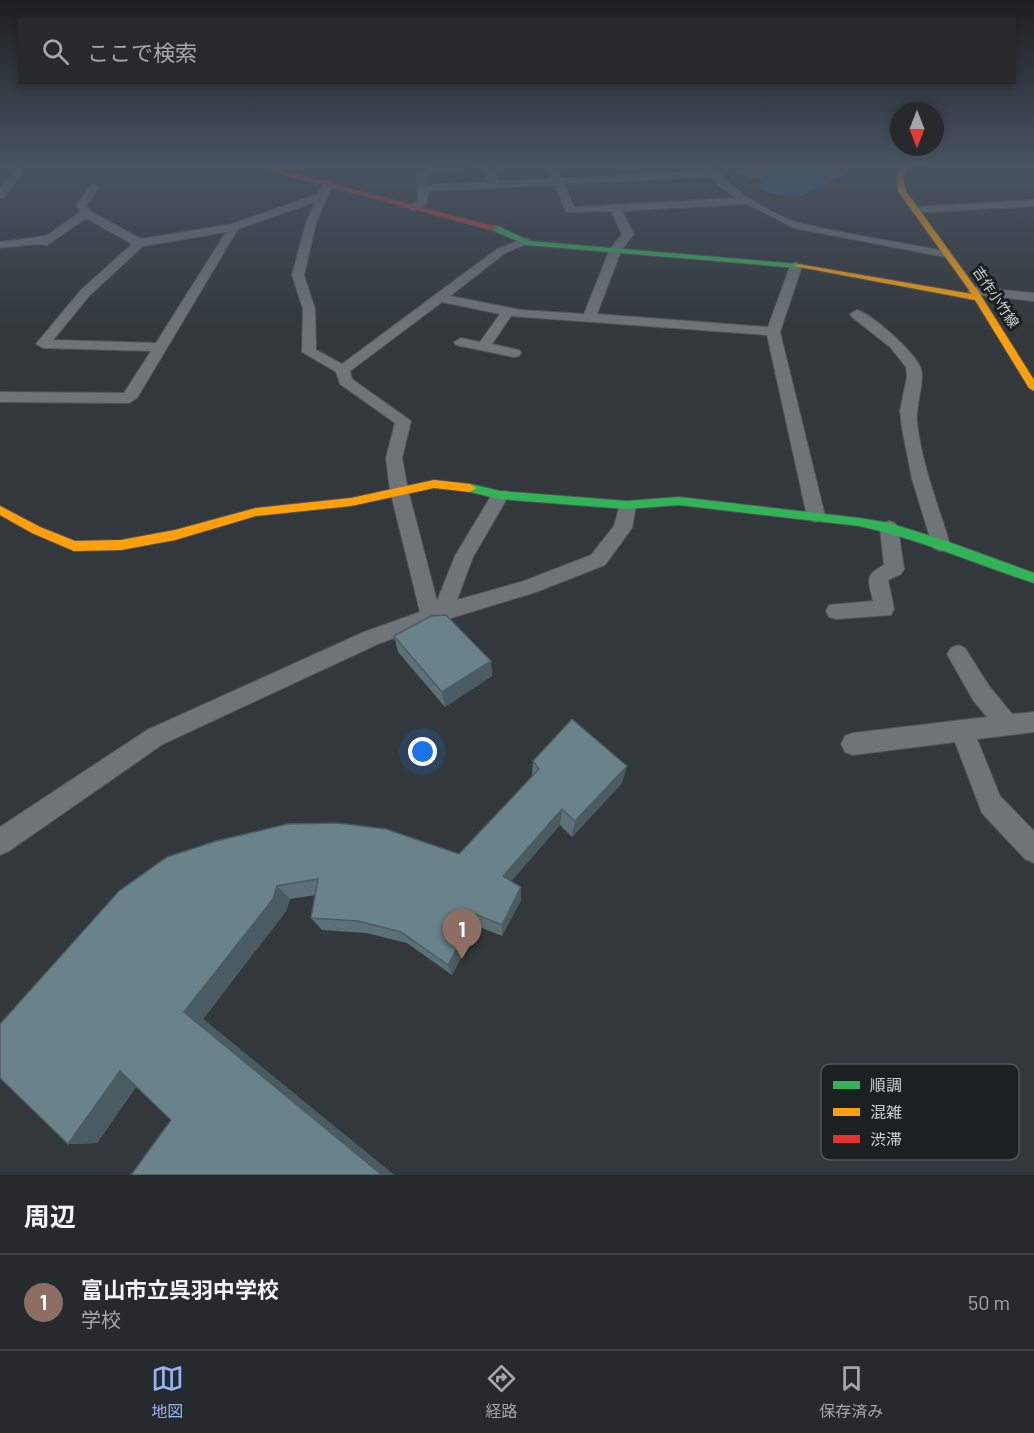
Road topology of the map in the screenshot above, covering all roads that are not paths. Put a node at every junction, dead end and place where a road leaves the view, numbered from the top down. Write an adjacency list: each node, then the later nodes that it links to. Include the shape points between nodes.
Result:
1 (75, 221): 12 (street, via 45,241)
2 (100, 221): 11 (street)
3 (252, 221): 9 (street)
4 (311, 221): 27 (street, via 298,275 309,309 309,352)
5 (466, 221): 10 (street)
6 (621, 221): 13 (street, via 628,234)
7 (788, 221): 14 (street)
8 (922, 221): 14 (street, 吉作小竹線)
9 (234, 227): 11 (street); 25 (street)
10 (525, 241): 13 (street); 17 (street, via 501,251)
11 (139, 243): 25 (street, via 85,293 43,344)
12 (0, 244)
13 (615, 252): 15 (street); 21 (street)
14 (945, 254): 16 (street, 吉作小竹線)
15 (796, 266): 16 (street); 22 (street)
16 (976, 295): 18 (street); 28 (street, 吉作小竹線)
17 (438, 297): 19 (street); 27 (street)
18 (1034, 297)
19 (507, 312): 21 (street); 24 (street)
20 (857, 314): 36 (street, via 906,354 914,369 908,407 910,442)
21 (589, 317): 22 (street)
22 (773, 332): 34 (street)
23 (461, 342): 24 (street)
24 (484, 346): 26 (street)
25 (161, 347): 29 (street, via 129,398)
26 (514, 353)
27 (343, 370): 30 (street, via 345,381 403,421 394,458)
28 (1034, 388)
29 (0, 397)
30 (399, 490): 31 (street, via 434,484 459,485); 33 (street, via 351,502 256,512 121,546 74,546); 39 (street)
31 (500, 495): 32 (street); 39 (street, via 464,556)
32 (627, 506): 34 (street, via 679,501); 39 (street, via 623,528 598,560)
33 (0, 510)
34 (816, 516): 35 (street)
35 (889, 528): 36 (street); 38 (street, via 894,569 878,577 884,609)
36 (941, 544): 37 (street)
37 (1034, 578)
38 (836, 611)
39 (437, 614): 45 (street, via 370,638 155,737)
40 (958, 654): 42 (street, via 981,693)
41 (1034, 722): 42 (street)
42 (1007, 725): 43 (street)
43 (962, 730): 44 (street); 46 (street, via 991,804)
44 (853, 744)
45 (0, 842)
46 (1034, 850)

